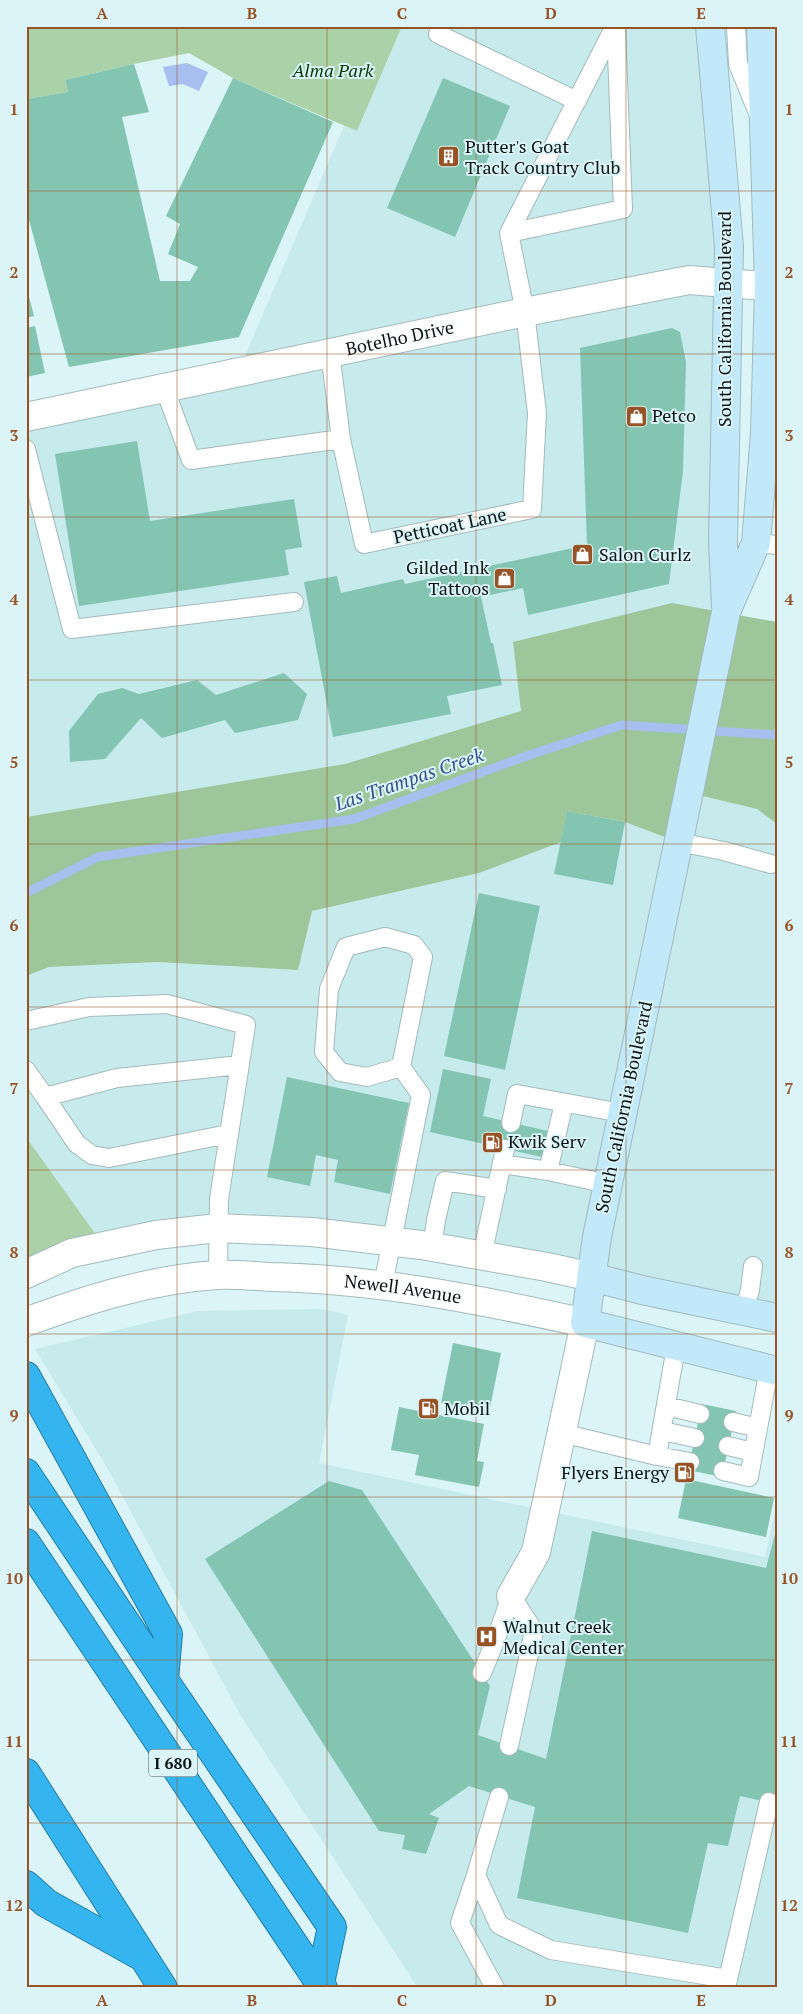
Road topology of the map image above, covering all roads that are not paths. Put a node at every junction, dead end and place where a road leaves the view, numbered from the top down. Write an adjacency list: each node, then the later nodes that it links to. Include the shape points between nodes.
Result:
1 (442, 26): 6 (lane, via 438,34)
2 (615, 26): 6 (lane); 8 (lane, via 623,209)
3 (710, 26): 9 (street, South California Boulevard, via 729,247)
4 (736, 26): 7 (lane, via 738,64)
5 (761, 26): 7 (street, South California Boulevard)
6 (577, 101): 8 (lane)
7 (765, 132): 10 (street, South California Boulevard)
8 (510, 233): 11 (lane)
9 (728, 282): 10 (street, Botelho Drive); 11 (street, Botelho Drive, via 689,280); 19 (street, South California Boulevard, via 722,541)
10 (773, 286): 17 (street, South California Boulevard, via 764,434)
11 (525, 312): 12 (street, Botelho Drive); 15 (lane, Petticoat Lane, via 537,413 532,509 364,544)
12 (330, 352): 13 (street, Botelho Drive); 15 (lane, Petticoat Lane)
13 (164, 388): 14 (street, Botelho Drive); 15 (lane, via 191,460)
14 (26, 417)
15 (341, 439)
16 (26, 449): 18 (lane, via 72,629)
17 (766, 544): 19 (street, South California Boulevard)
18 (294, 602)
19 (726, 612): 20 (street, South California Boulevard)
20 (678, 842): 21 (lane); 28 (street, South California Boulevard)
21 (771, 864)
22 (26, 1021): 23 (lane, via 88,1007 167,1004 246,1025)
23 (240, 1065): 26 (lane, via 117,1078); 30 (lane)
24 (401, 1067): 24 (lane, via 423,957 414,945 385,937 346,947 329,989 324,1052 340,1072 367,1077); 35 (lane, via 422,1095)
25 (26, 1070): 26 (lane)
26 (46, 1097): 30 (lane, via 77,1144 92,1155 109,1158)
27 (564, 1103): 28 (lane); 29 (lane, via 517,1094); 31 (lane)
28 (622, 1113): 32 (street, South California Boulevard)
29 (512, 1122)
30 (228, 1134): 34 (lane)
31 (548, 1171): 32 (lane); 33 (lane, via 504,1157)
32 (608, 1184): 41 (street, South California Boulevard)
33 (497, 1189): 36 (lane, via 445,1181); 37 (lane)
34 (217, 1228): 35 (street, via 312,1232); 39 (street, via 156,1235 72,1253); 40 (lane)
35 (392, 1242): 36 (street); 42 (lane)
36 (432, 1247): 37 (street)
37 (482, 1256): 41 (street)
38 (752, 1266): 43 (lane)
39 (26, 1274)
40 (218, 1276): 42 (street, Newell Avenue, via 311,1277); 45 (street, Newell Avenue, via 140,1286 68,1306)
41 (592, 1277): 43 (street); 46 (street, South California Boulevard)
42 (383, 1284): 46 (street, Newell Avenue)
43 (744, 1312): 44 (street)
44 (777, 1318)
45 (26, 1322)
46 (585, 1324): 47 (street, Newell Avenue); 55 (street, South California Boulevard)
47 (676, 1347): 48 (street, Newell Avenue); 50 (lane)
48 (773, 1370): 53 (lane)
49 (26, 1376): 66 (highway, via 168,1634)
50 (666, 1406): 51 (lane); 54 (lane)
51 (700, 1414)
52 (733, 1422): 53 (lane)
53 (758, 1428): 58 (lane)
54 (662, 1430): 56 (lane); 59 (lane)
55 (562, 1433): 59 (lane); 64 (street, South California Boulevard, via 536,1552)
56 (695, 1438)
57 (728, 1446): 58 (lane)
58 (754, 1452): 61 (lane, via 750,1477)
59 (657, 1456): 60 (lane)
60 (690, 1462)
61 (722, 1471)
62 (26, 1473): 66 (highway)
63 (26, 1543): 75 (highway, I 680)
64 (511, 1596): 65 (lane); 67 (lane, via 534,1631)
65 (482, 1672)
66 (164, 1680): 75 (highway, via 332,1927)
67 (509, 1746)
68 (26, 1773): 73 (highway)
69 (498, 1796): 71 (lane)
70 (770, 1802): 74 (lane)
71 (476, 1875): 74 (lane, via 499,1925 551,1950); 77 (lane, via 460,1923)
72 (26, 1885): 73 (highway, via 46,1903)
73 (142, 1956): 76 (highway)
74 (727, 1983)
75 (322, 1985)
76 (163, 1988)
77 (495, 1988)

